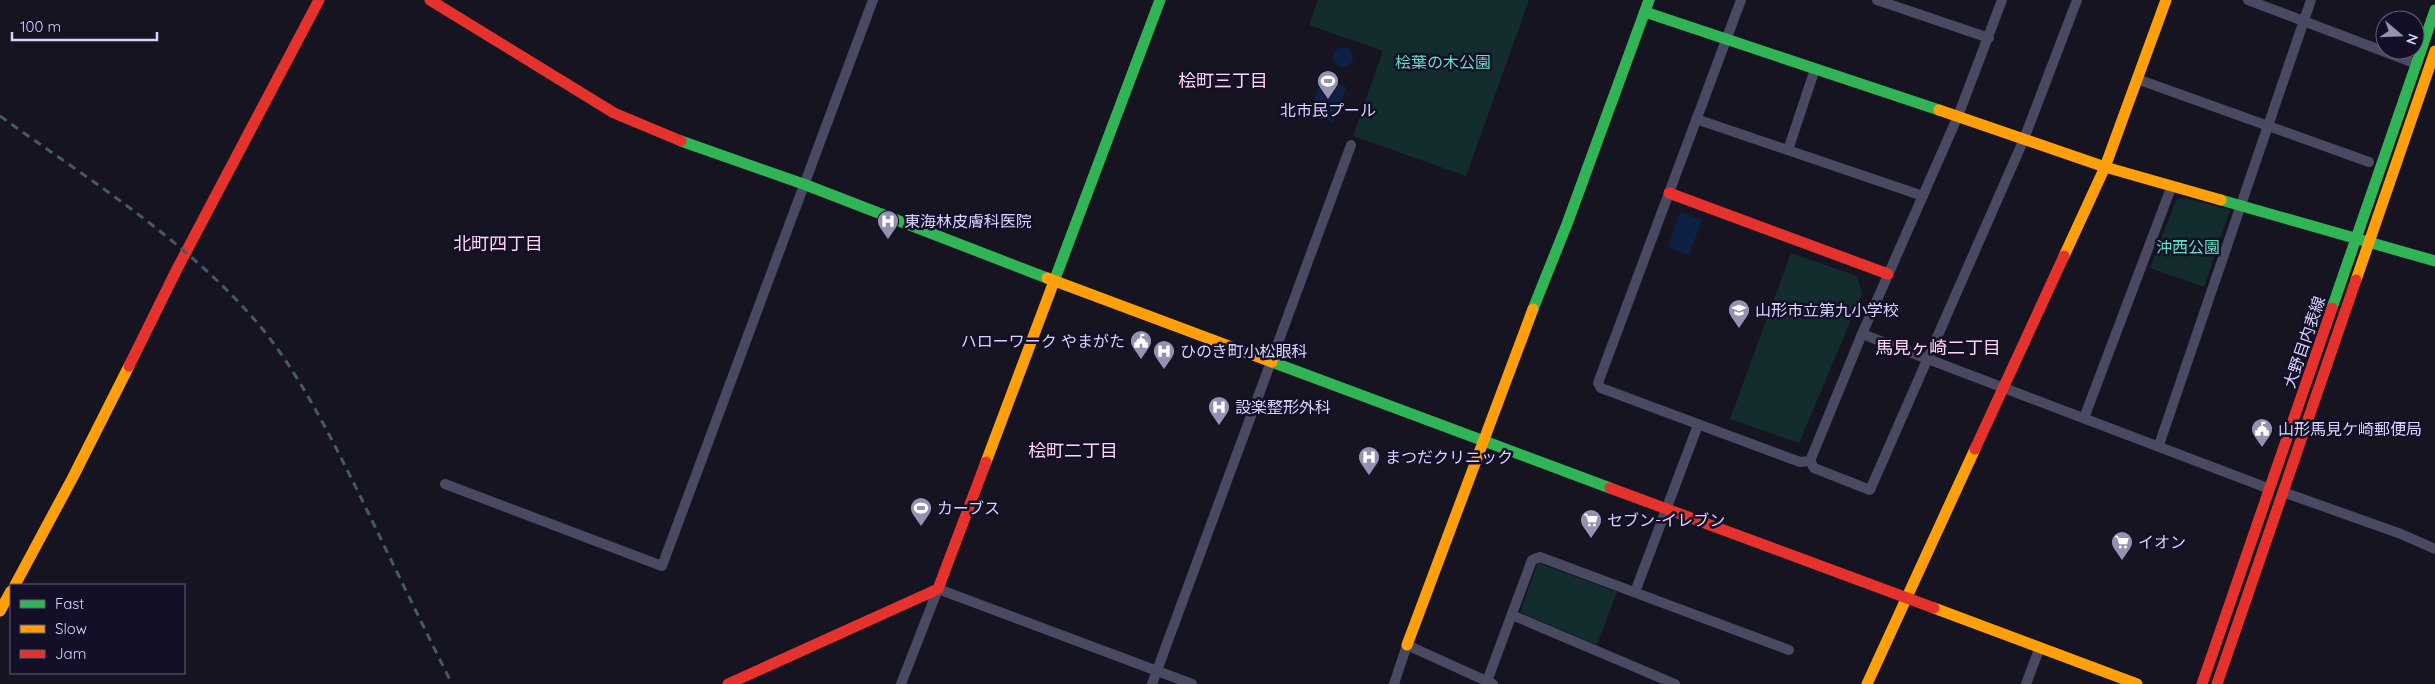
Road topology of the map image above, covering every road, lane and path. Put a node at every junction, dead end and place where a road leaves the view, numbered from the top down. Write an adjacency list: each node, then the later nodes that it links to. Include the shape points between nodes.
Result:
1 (319, 0): 55 (street)
2 (430, 0): 31 (street, via 614,113 664,135)
3 (873, 0): 31 (street)
4 (1160, 0): 40 (street)
5 (1649, 0): 14 (street)
6 (1741, 0): 17 (street)
7 (1877, 0): 16 (street)
8 (2002, 0): 16 (street)
9 (2077, 0): 26 (street)
10 (2166, 0): 22 (street)
11 (2248, 0): 15 (street)
12 (2311, 0): 15 (street)
13 (2435, 10): 19 (street, 大野目内表線)
14 (1645, 12): 17 (street); 47 (street, via 1567,224)
15 (2303, 21): 19 (street); 25 (street)
16 (1989, 38): 23 (street)
17 (1726, 40): 21 (street); 24 (street)
18 (2435, 51): 20 (street, 大野目内表線)
19 (2417, 64): 36 (street, 大野目内表線)
20 (2432, 69): 37 (street, 大野目内表線)
21 (1815, 70): 23 (street); 28 (street)
22 (2137, 79): 25 (street); 30 (street)
23 (1958, 116): 26 (street); 34 (street)
24 (1696, 119): 28 (street); 33 (street)
25 (2266, 126): 29 (street); 35 (street)
26 (2024, 140): 30 (street); 42 (street)
27 (1351, 145): 43 (street)
28 (1788, 150): 34 (street)
29 (2369, 162)
30 (2104, 168): 32 (street); 44 (street)
31 (806, 185): 40 (street); 50 (street, via 662,566)
32 (2171, 188): 35 (street); 45 (street)
33 (1669, 194): 39 (street); 46 (street, via 1598,383 1601,388)
34 (1923, 196): 39 (street)
35 (2239, 206): 36 (street); 48 (street)
36 (2357, 238): 37 (street); 51 (street, 大野目内表線)
37 (2369, 241): 38 (street); 52 (street, 大野目内表線)
38 (2435, 260)
39 (1888, 274): 41 (street)
40 (1054, 281): 43 (street); 56 (street)
41 (1862, 334): 42 (street); 49 (street)
42 (1929, 358): 44 (street); 49 (street, via 1870,490 1814,468)
43 (1271, 362): 47 (street); 65 (street)
44 (2004, 388): 45 (street); 59 (street)
45 (2084, 418): 48 (street)
46 (1698, 426): 49 (street, via 1800,462); 53 (street)
47 (1482, 440): 53 (street); 62 (street)
48 (2159, 445): 51 (street)
49 (1810, 461)
50 (444, 484)
51 (2270, 489): 76 (street, 大野目内表線)
52 (2283, 492): 54 (street); 77 (street, 大野目内表線)
53 (1667, 509): 57 (street); 59 (street)
54 (2435, 549)
55 (16, 584)
56 (938, 589): 65 (street); 67 (street); 68 (street)
57 (1635, 592): 61 (street, via 1540,557 1532,560); 64 (street)
58 (10, 593): 60 (street)
59 (1906, 598): 63 (street); 73 (street)
60 (0, 611)
61 (1512, 615): 66 (street); 72 (street)
62 (1407, 645): 66 (street); 71 (street)
63 (2040, 647): 74 (street); 75 (street)
64 (1789, 650)
65 (1157, 671): 69 (street); 70 (street)
66 (1489, 683)
67 (728, 684)
68 (900, 684)
69 (1152, 684)
70 (1192, 684)
71 (1394, 684)
72 (1675, 684)
73 (1867, 684)
74 (2026, 684)
75 (2137, 684)
76 (2202, 684)
77 (2217, 684)

